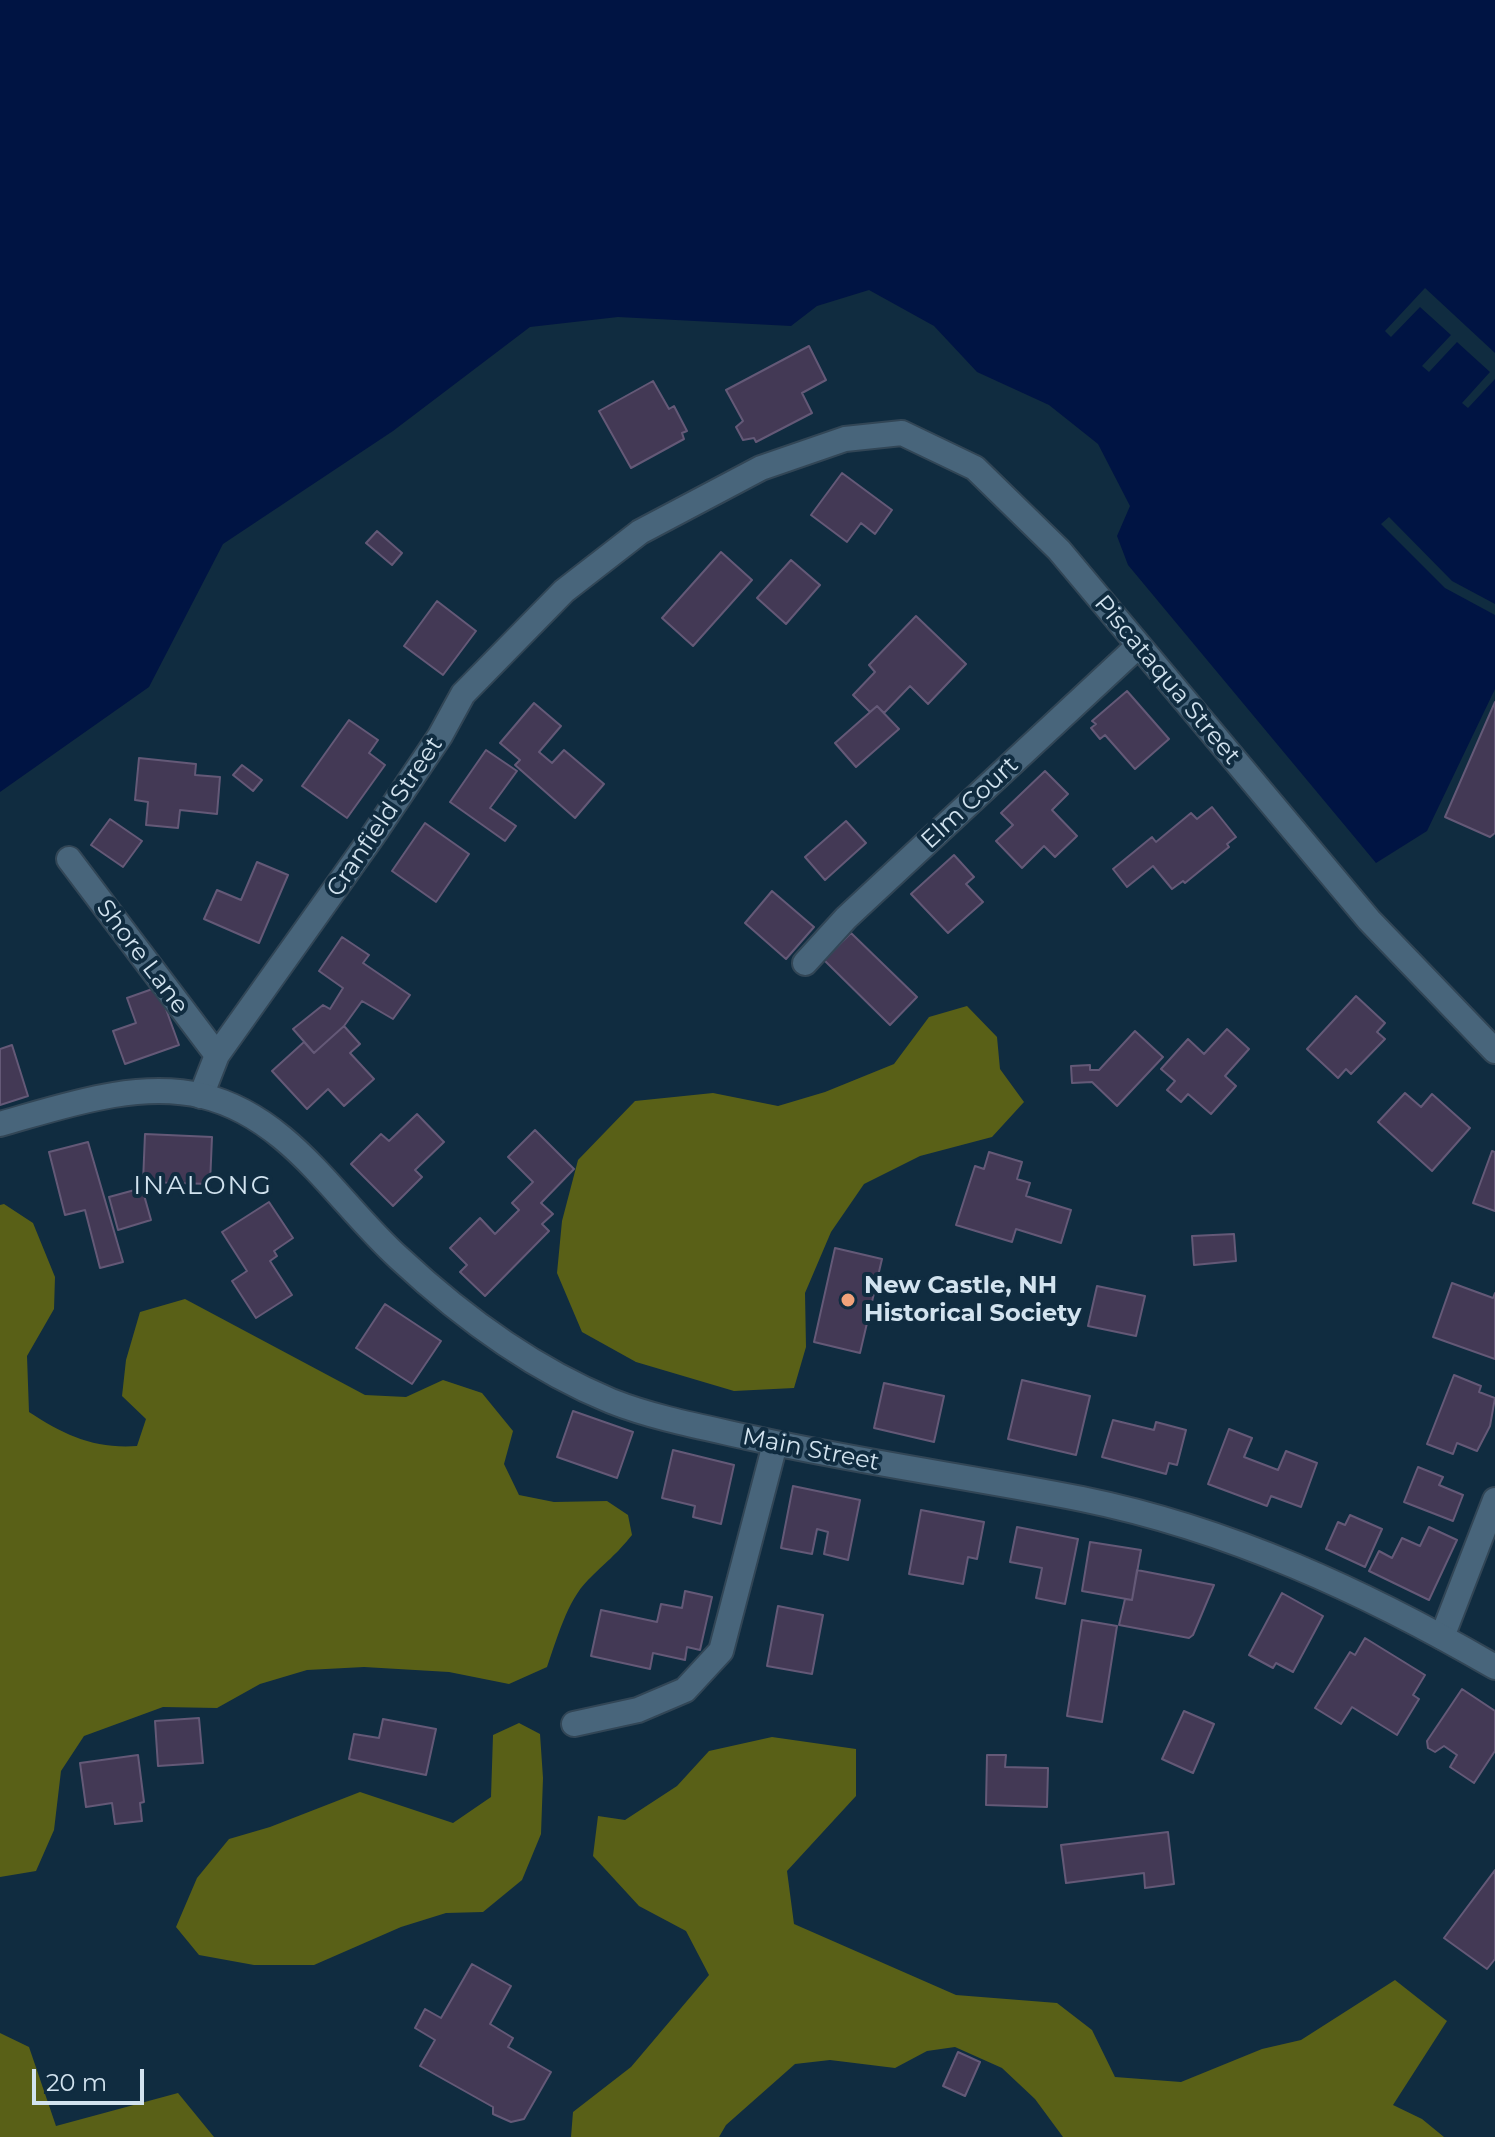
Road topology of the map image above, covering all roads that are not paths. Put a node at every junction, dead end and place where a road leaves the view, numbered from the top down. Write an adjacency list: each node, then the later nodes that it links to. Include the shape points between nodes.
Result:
1 (777, 462): 2 (street, Piscataqua Street, via 845,439 902,433 975,468 1059,550); 6 (street, Cranfield Street, via 640,532 564,591 499,654 463,694 386,816)
2 (1137, 647): 4 (street, Elm Court, via 846,918); 5 (street, Piscataqua Street, via 1369,920)
3 (69, 859): 6 (street, Shore Lane)
4 (805, 963)
5 (1495, 1051)
6 (217, 1055): 7 (street, Cranfield Street)
7 (201, 1096): 8 (street, via 146,1091); 9 (street, Main Street, via 230,1105 275,1131 396,1256 462,1314 512,1348 612,1401)
8 (0, 1124)
9 (775, 1444): 11 (street, Main Street, via 1082,1499 1173,1521 1274,1556); 13 (street, via 721,1651 685,1690 638,1710)
10 (1495, 1500): 11 (street)
11 (1442, 1637): 12 (street, Main Street)
12 (1495, 1667)
13 (574, 1724)

